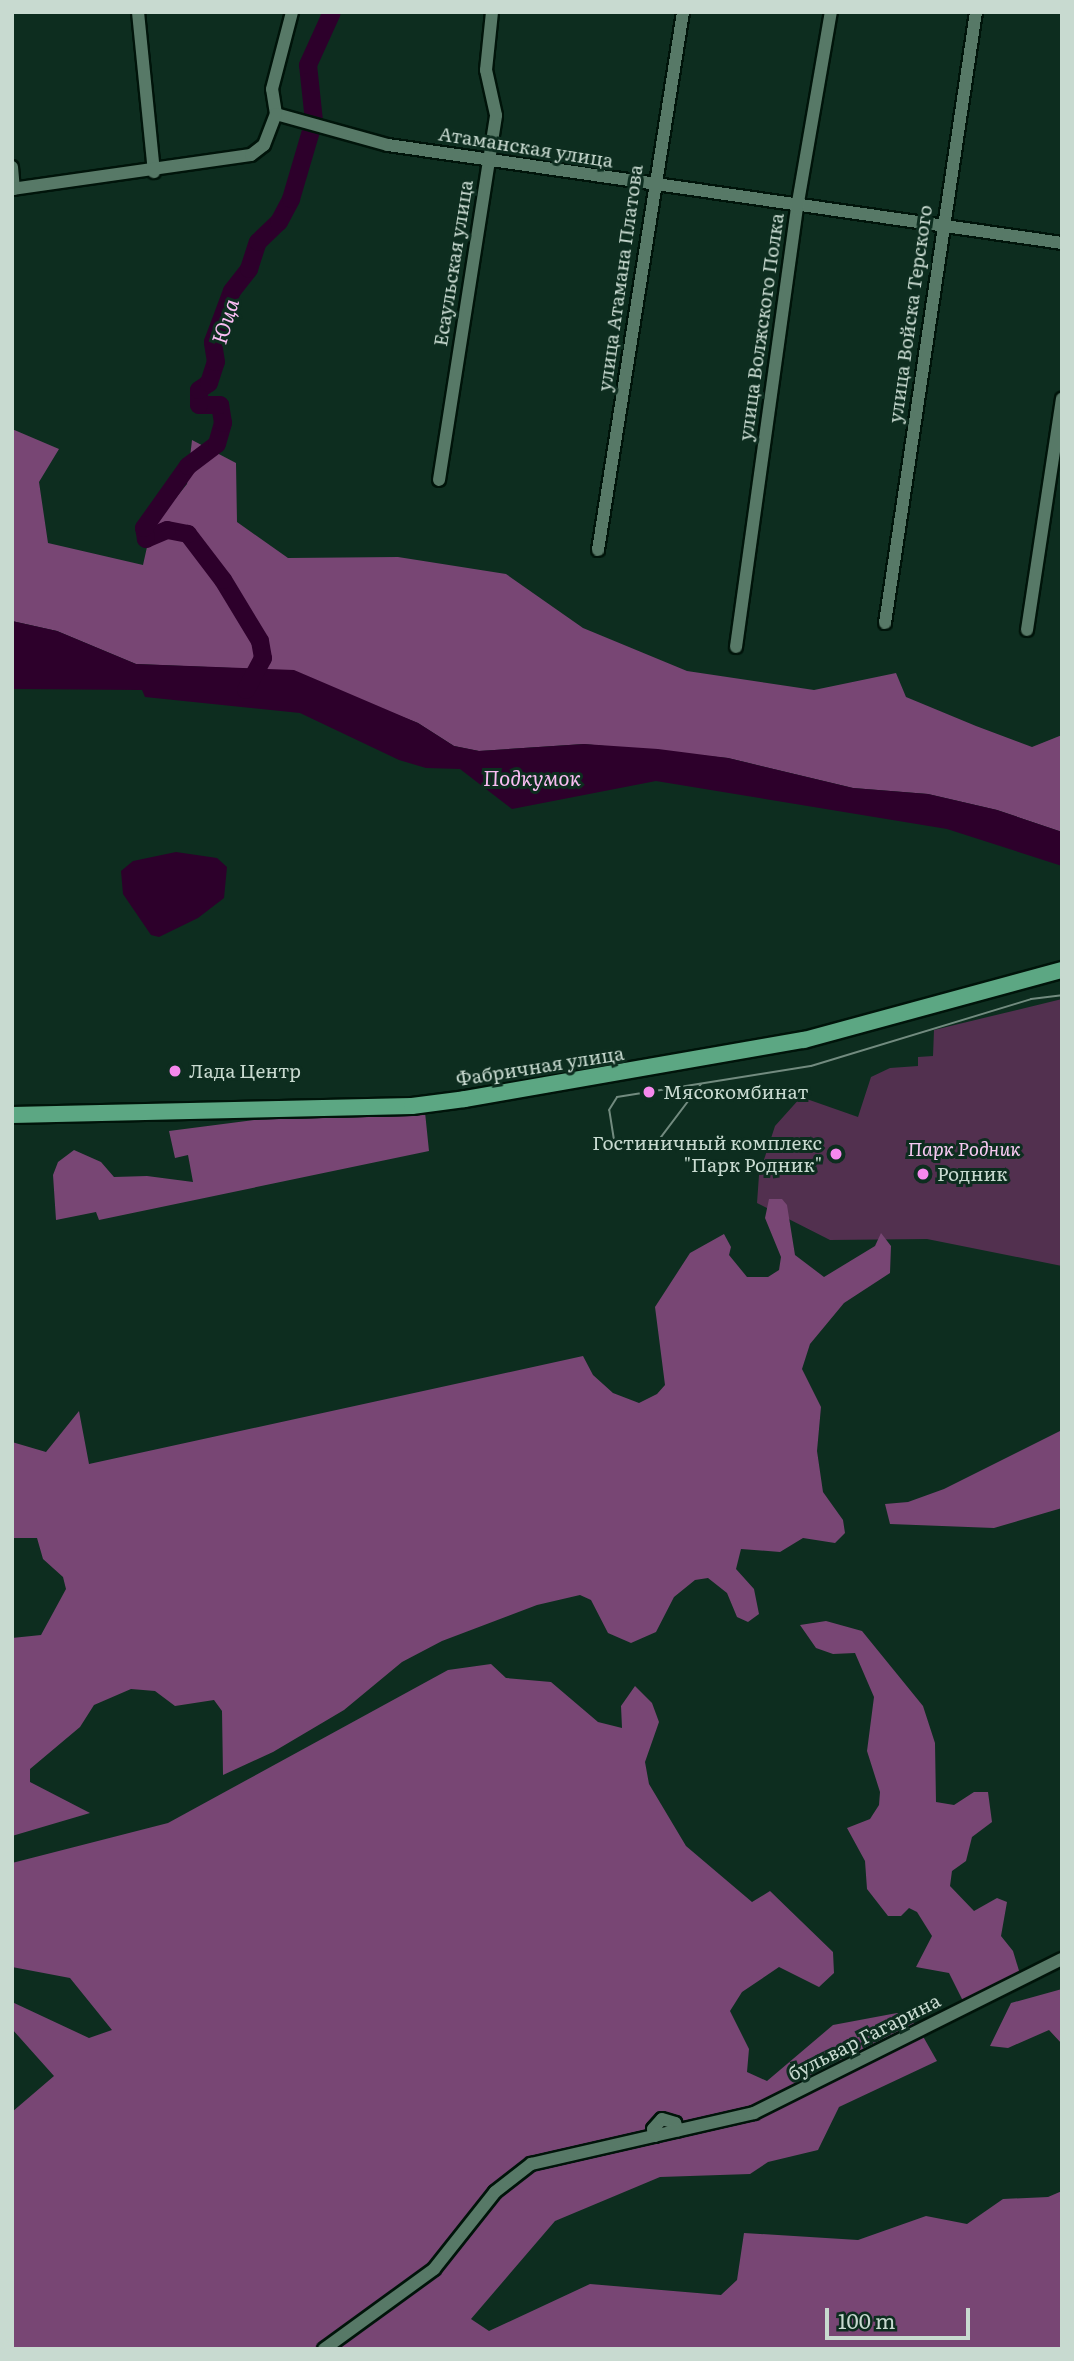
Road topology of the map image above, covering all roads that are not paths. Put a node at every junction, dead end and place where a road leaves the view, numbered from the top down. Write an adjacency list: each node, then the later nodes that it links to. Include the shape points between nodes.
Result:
1 (138, 12): 10 (street)
2 (292, 12): 7 (street, via 272,89)
3 (492, 12): 8 (street, Есаульская улица, via 486,70 497,107)
4 (683, 12): 11 (street, улица Атамана Платова)
5 (831, 12): 13 (street, улица Волжского Полка)
6 (976, 12): 14 (street, улица Войска Терского)
7 (276, 114): 8 (street, Атаманская улица, via 388,145); 10 (street, via 264,145 251,155)
8 (489, 162): 11 (street, Атаманская улица); 17 (street, Есаульская улица)
9 (12, 167): 12 (street)
10 (154, 172): 12 (street)
11 (654, 186): 13 (street, Атаманская улица); 18 (street, улица Атамана Платова)
12 (13, 189)
13 (797, 208): 14 (street, Атаманская улица); 21 (street, улица Волжского Полка)
14 (941, 228): 15 (street, Атаманская улица); 19 (street, улица Войска Терского)
15 (1062, 243)
16 (1062, 399): 20 (street)
17 (439, 480)
18 (598, 550)
19 (885, 623)
20 (1027, 630)
21 (736, 647)
22 (1062, 970): 23 (main road, Фабричная улица, via 804,1040 465,1099 412,1106)
23 (12, 1115)
24 (1062, 1959): 25 (street, бульвар Гагарина, via 754,2113 677,2130 675,2123 662,2119 653,2129 654,2136 531,2164 495,2192 434,2269)
25 (324, 2349)

